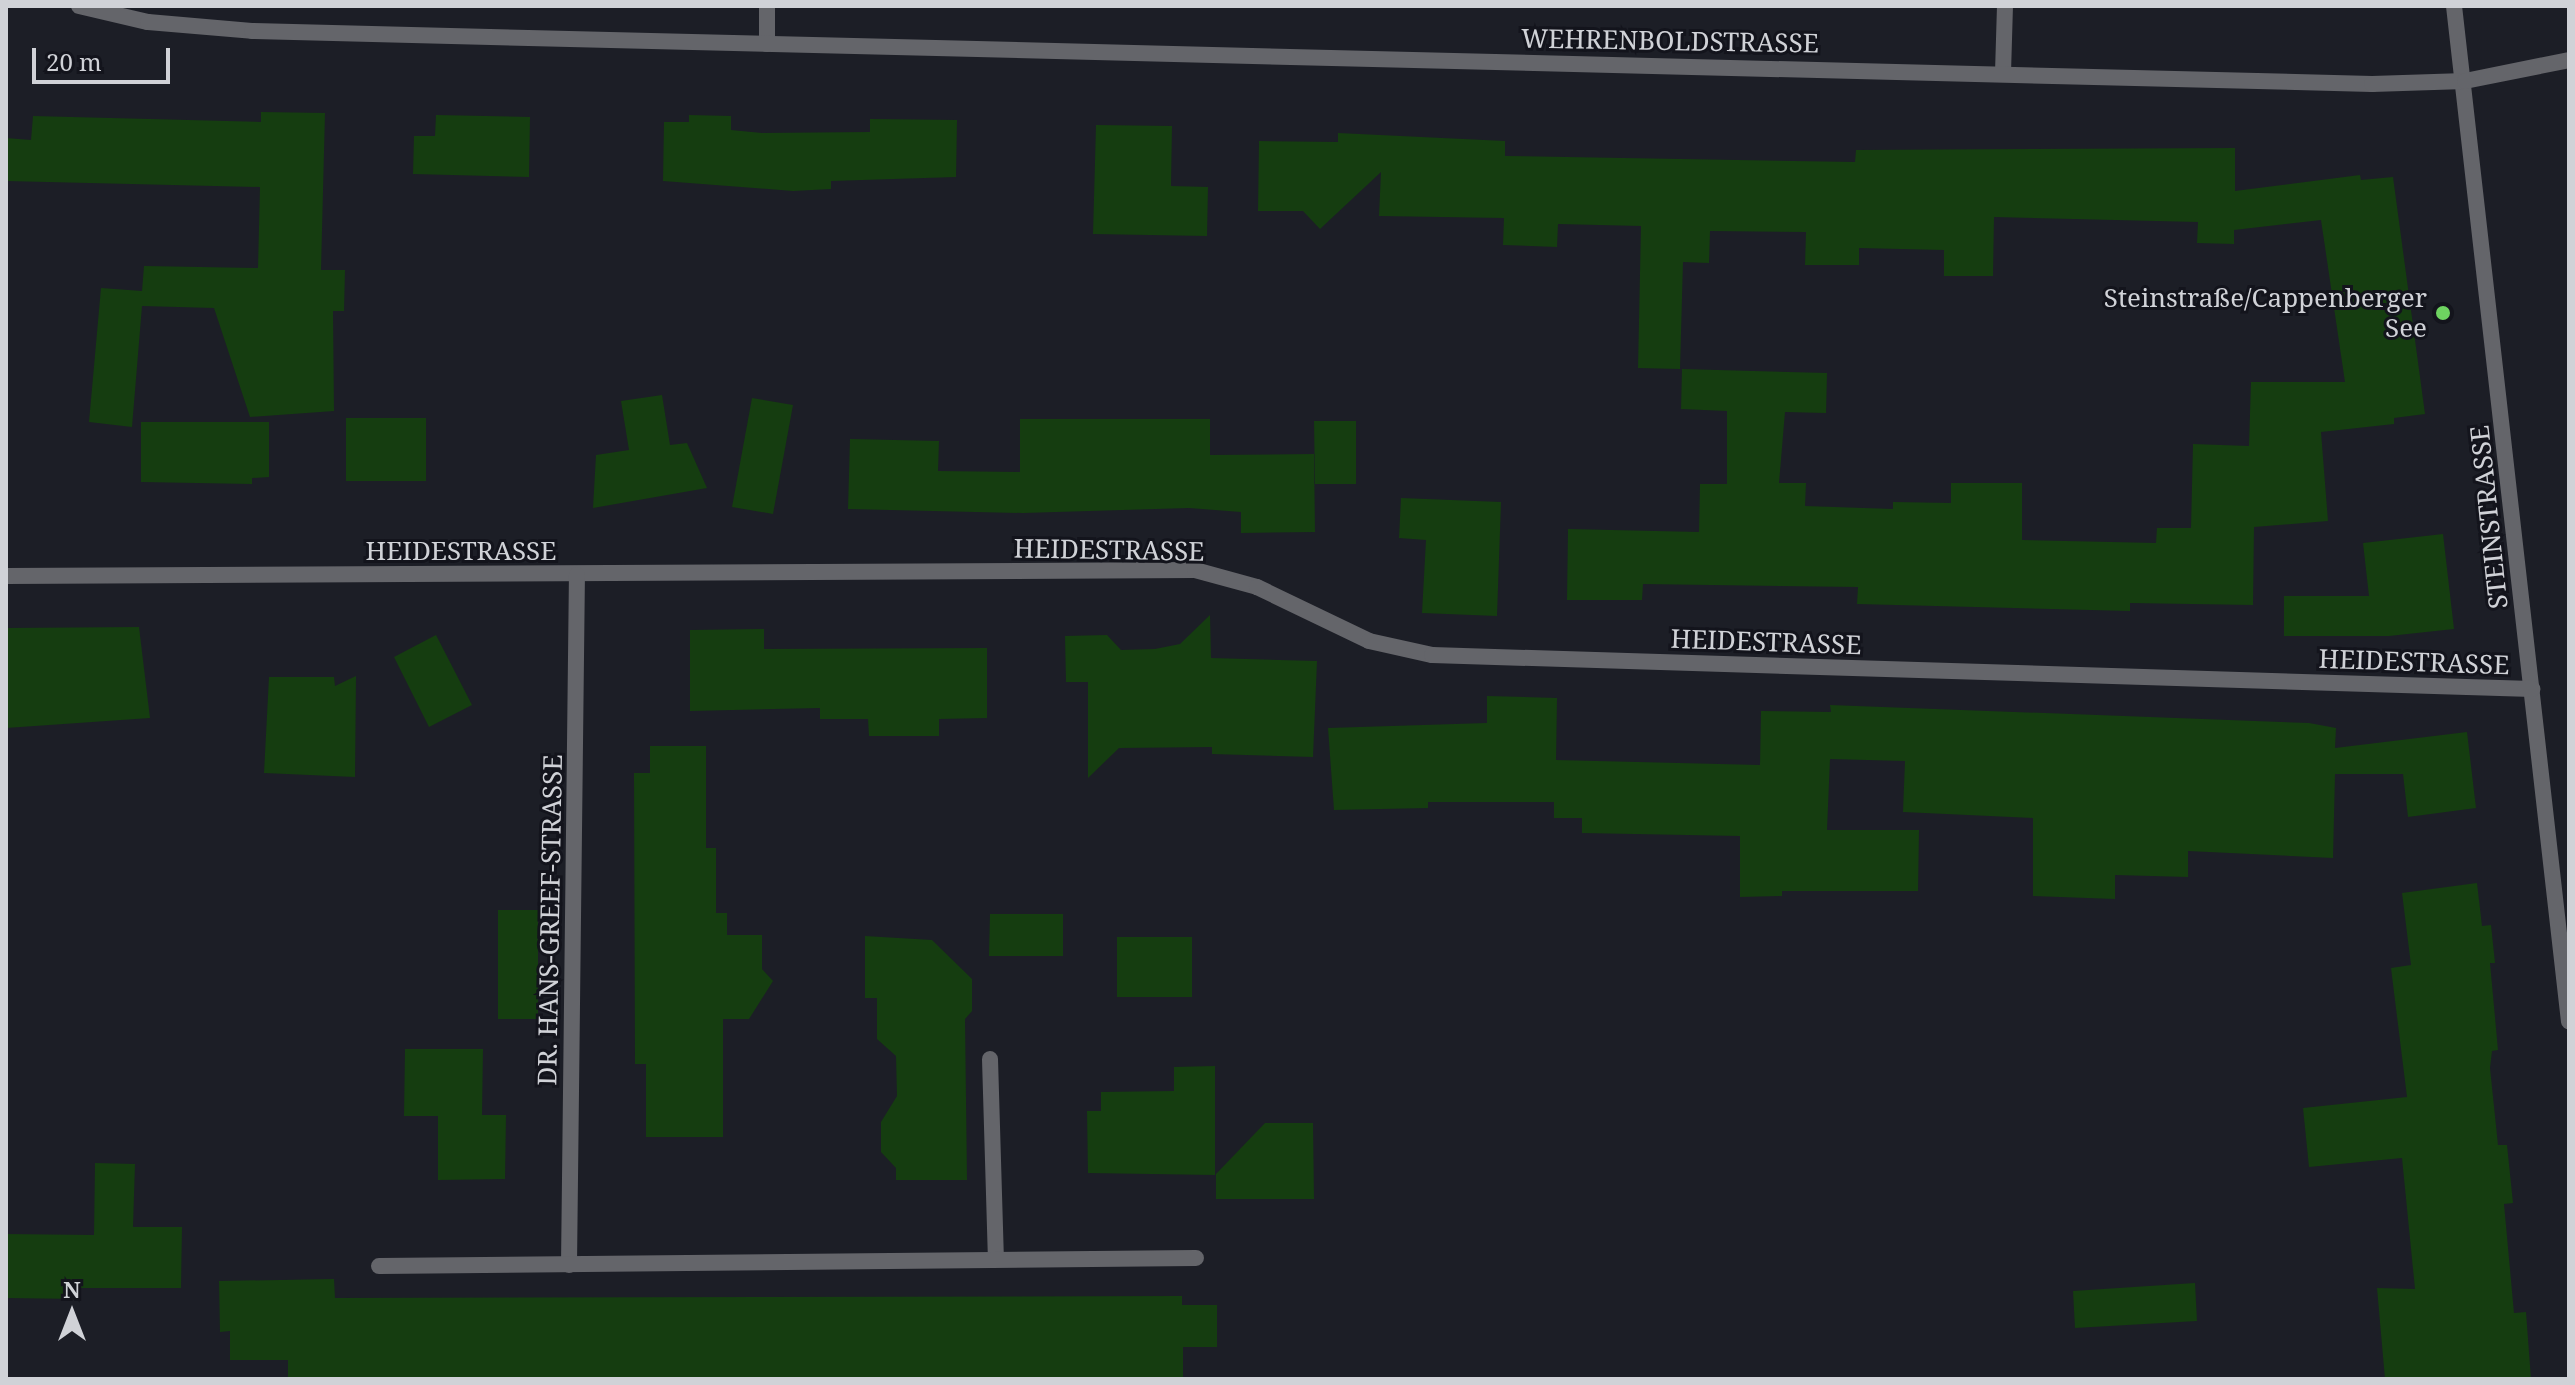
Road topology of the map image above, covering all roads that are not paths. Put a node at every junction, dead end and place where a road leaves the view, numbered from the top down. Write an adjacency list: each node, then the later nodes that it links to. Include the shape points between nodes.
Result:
1 (79, 6): 5 (street, WEHRENBOLDSTRASSE, via 148,22 252,31)
2 (767, 6): 5 (street)
3 (2005, 6): 7 (street)
4 (2454, 6): 8 (street, STEINSTRASSE)
5 (767, 44): 7 (street, WEHRENBOLDSTRASSE)
6 (2569, 60): 8 (street, WEHRENBOLDSTRASSE)
7 (2003, 73): 8 (street, WEHRENBOLDSTRASSE, via 2372,84)
8 (2465, 81): 11 (street, STEINSTRASSE)
9 (577, 575): 10 (street, HEIDESTRASSE); 11 (street, HEIDESTRASSE, via 1195,570 1257,587 1369,641 1432,655); 16 (street, DR. HANS-GREEF-STRASSE)
10 (6, 576)
11 (2532, 689): 12 (street, STEINSTRASSE)
12 (2569, 1022)
13 (990, 1059): 15 (street)
14 (1196, 1258): 15 (street)
15 (996, 1259): 16 (street)
16 (569, 1265): 17 (street)
17 (379, 1266)

